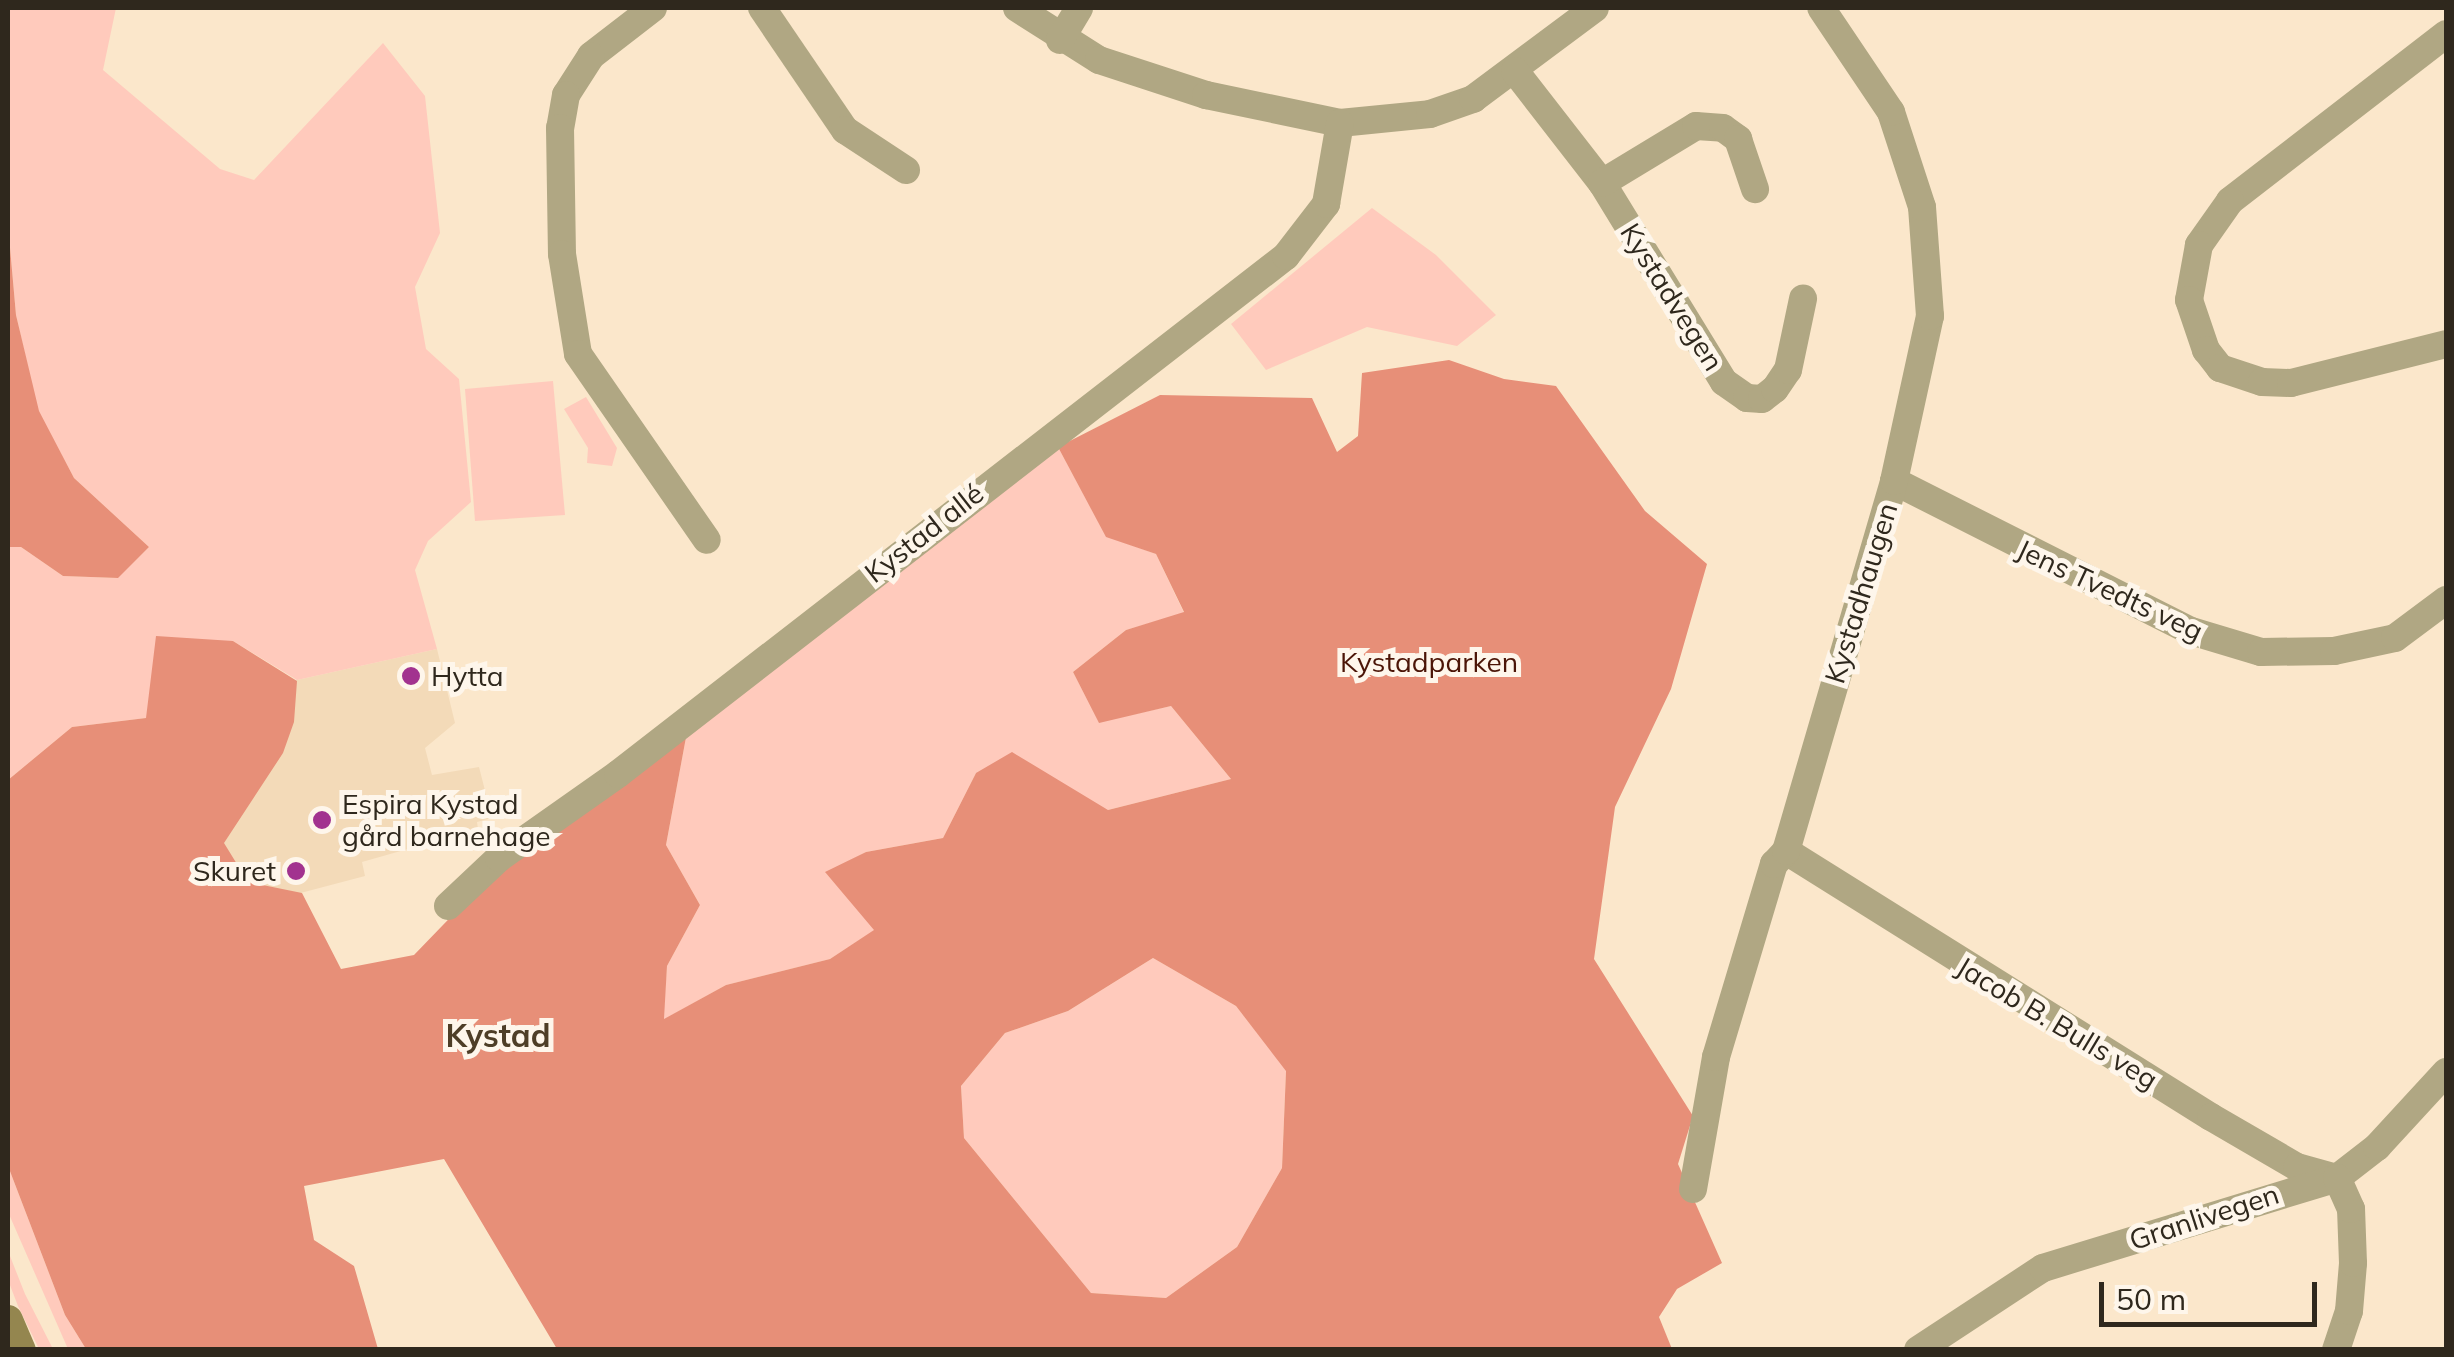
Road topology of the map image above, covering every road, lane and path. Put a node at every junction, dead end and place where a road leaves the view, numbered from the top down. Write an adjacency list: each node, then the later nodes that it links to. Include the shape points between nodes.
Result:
1 (653, 8): 17 (street, via 591,56 566,96 560,128 562,254 578,354)
2 (762, 8): 11 (street, via 845,130)
3 (1017, 8): 8 (street)
4 (1079, 8): 8 (street)
5 (1595, 8): 9 (street)
6 (1821, 8): 16 (street, Kystadhaugen, via 1891,112 1922,207 1930,316)
7 (2446, 34): 15 (street, via 2230,201 2199,245 2188,300 2206,350 2220,368 2262,382 2291,383)
8 (1060, 40): 10 (street, via 1206,95)
9 (1516, 71): 10 (street, via 1473,99 1430,114); 12 (street, Kystadvegen)
10 (1340, 122): 20 (street, Kystad allé, via 1326,204 1286,256 618,774 499,858)
11 (906, 170)
12 (1602, 183): 13 (street, via 1696,126 1723,128 1738,139); 14 (street, Kystadvegen, via 1724,382 1747,398 1762,399 1788,370)
13 (1755, 189)
14 (1803, 299)
15 (2446, 344)
16 (1894, 481): 18 (street, Jens Tvedts veg, via 2139,607 2261,652 2334,650 2395,638); 19 (street, Kystadhaugen)
17 (707, 540)
18 (2446, 600)
19 (1786, 851): 22 (street, Jacob B. Bulls veg, via 2211,1118 2297,1167); 23 (street, Kystadhaugen, via 1774,864 1716,1057)
20 (448, 906)
21 (2446, 1072): 22 (street, Granlivegen, via 2377,1147)
22 (2337, 1178): 26 (street, Granlivegen, via 2042,1268); 27 (street, via 2350,1209 2353,1263 2349,1311)
23 (1693, 1189)
24 (8, 1320): 25 (main road)
25 (21, 1350)
26 (1918, 1350)
27 (2336, 1350)

